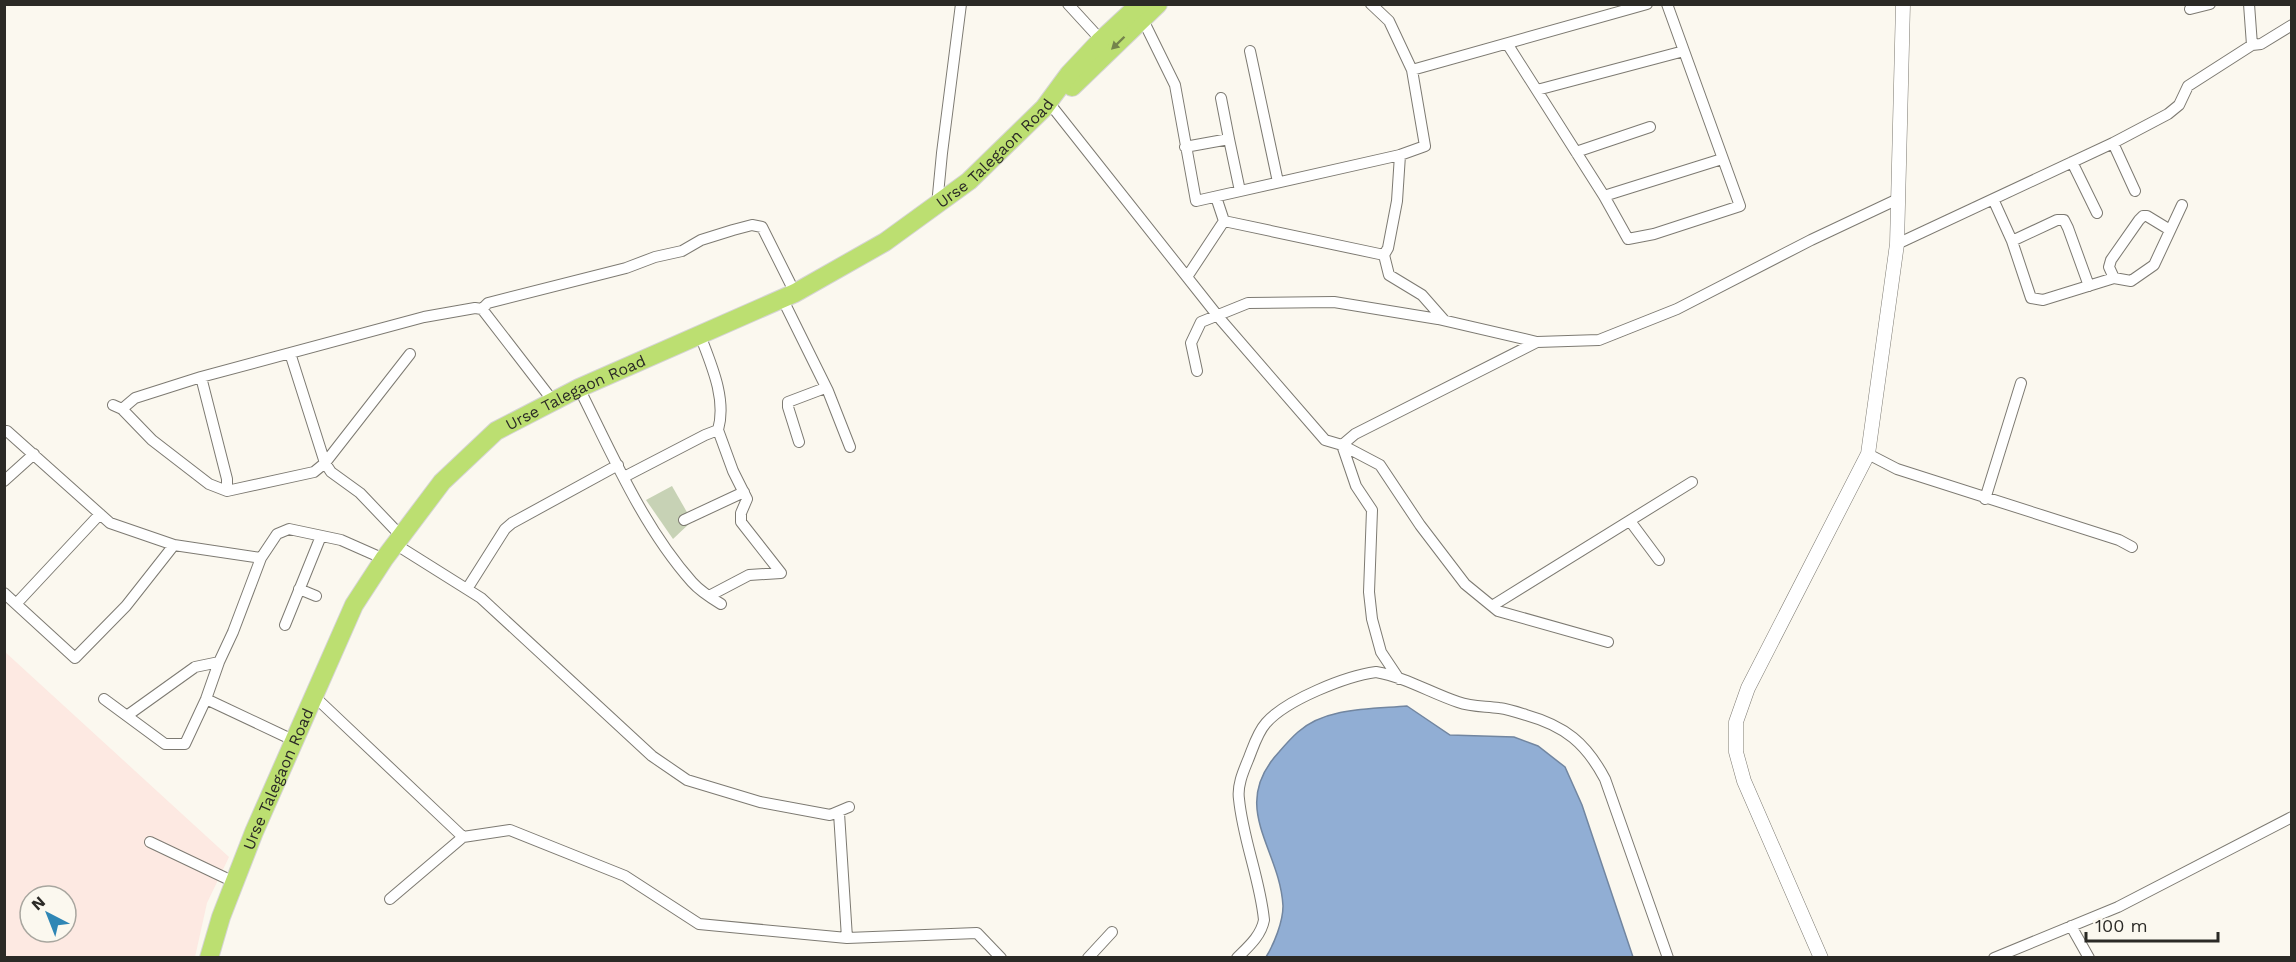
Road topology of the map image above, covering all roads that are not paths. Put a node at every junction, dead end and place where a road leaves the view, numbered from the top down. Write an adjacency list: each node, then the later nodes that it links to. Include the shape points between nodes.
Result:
1 (961, 4): 38 (street)
2 (1068, 4): 13 (street)
3 (1158, 4): 11 (highway)
4 (1371, 4): 18 (street, via 1389,21)
5 (1647, 4): 14 (street)
6 (1667, 4): 17 (street)
7 (1903, 4): 35 (street)
8 (2210, 4): 10 (street)
9 (2249, 4): 15 (street)
10 (2190, 9)
11 (1141, 12): 13 (highway, Urse Talegaon Road); 21 (highway, one-way to 21, via 1077,82); 25 (street, via 1175,85)
12 (2292, 25): 15 (street, via 2261,44)
13 (1101, 40): 21 (highway, Urse Talegaon Road, via 1069,74)
14 (1508, 45): 18 (street); 19 (street)
15 (2252, 45): 24 (street, via 2188,86 2179,105 2168,114)
16 (1250, 51): 30 (street)
17 (1684, 51): 19 (street); 28 (street)
18 (1412, 70): 27 (street, via 1425,146)
19 (1536, 90): 26 (street)
20 (1221, 98): 23 (street)
21 (1047, 106): 38 (highway, Urse Talegaon Road, via 969,181); 45 (street)
22 (1650, 127): 26 (street)
23 (1229, 139): 25 (street); 31 (street)
24 (2113, 143): 29 (street); 32 (street)
25 (1185, 147): 33 (street, via 1196,201)
26 (1576, 152): 34 (street)
27 (1400, 154): 30 (street); 44 (street, via 1397,201)
28 (1722, 159): 34 (street); 34 (street, via 1740,206 1654,234 1628,239)
29 (2072, 162): 36 (street); 39 (street)
30 (1278, 182): 31 (street)
31 (1240, 191): 33 (street)
32 (2135, 191)
33 (1216, 196): 40 (street)
34 (1604, 196)
35 (1898, 199): 43 (street); 53 (street, via 1677,309 1599,340)
36 (1993, 199): 42 (street); 43 (street)
37 (2182, 205): 41 (street)
38 (937, 206): 48 (highway, Urse Talegaon Road, via 885,242)
39 (2097, 213)
40 (1224, 221): 44 (street); 45 (street)
41 (2170, 230): 46 (street, via 2154,265 2131,281); 46 (street, via 2147,216 2139,220 2111,260 2109,267)
42 (2012, 241): 47 (street, via 2031,298 2043,300); 47 (street, via 2064,220)
43 (1897, 244): 68 (street)
44 (1384, 255): 51 (street, via 1389,275 1422,295)
45 (1187, 277): 50 (street)
46 (2114, 278): 47 (street)
47 (2089, 286)
48 (788, 295): 49 (street, via 762,227 752,225 626,268 488,303); 52 (highway, Urse Talegaon Road); 59 (street)
49 (482, 309): 54 (street, via 424,316); 61 (street)
50 (1217, 316): 51 (street, via 1248,303 1334,302); 56 (street, via 1201,322 1191,343); 65 (street, via 1325,440)
51 (1444, 321): 53 (street)
52 (700, 335): 60 (highway, Urse Talegaon Road); 62 (street, via 714,370 720,402)
53 (1537, 342): 65 (street, via 1355,434)
54 (290, 353): 57 (street); 69 (street)
55 (410, 354): 69 (street)
56 (1197, 371)
57 (201, 377): 74 (street); 74 (street, via 118,407 152,440 209,484)
58 (2021, 383): 76 (street)
59 (825, 387): 64 (street, via 788,402); 66 (street)
60 (579, 388): 61 (highway, Urse Talegaon Road); 70 (street)
61 (553, 401): 81 (highway, Urse Talegaon Road, via 496,431 442,482)
62 (718, 430): 71 (street); 75 (street)
63 (4, 431): 67 (street)
64 (799, 442)
65 (1342, 446): 94 (street, via 1380,465 1465,584); 98 (street, via 1356,486 1371,510 1372,619 1381,652)
66 (850, 447)
67 (34, 454): 72 (street); 77 (street)
68 (1868, 454): 76 (street, via 1897,470); 117 (street, via 1760,662 1736,722 1736,752 1744,781)
69 (325, 463): 74 (street, via 314,472); 81 (street, via 360,494)
70 (618, 465): 71 (street); 88 (street, via 512,523)
71 (624, 477): 91 (street, via 681,568)
72 (4, 481)
73 (1692, 482): 79 (street)
74 (227, 491)
75 (744, 492): 78 (street); 91 (street, via 747,499 741,522 781,573 749,575)
76 (1985, 499): 83 (street)
77 (100, 514): 82 (street, via 110,523); 92 (street)
78 (684, 520)
79 (1630, 521): 86 (street); 94 (street)
80 (321, 536): 84 (street, via 289,529 277,534); 85 (street, via 341,540); 87 (street)
81 (398, 540): 85 (highway, Urse Talegaon Road); 88 (street)
82 (174, 545): 84 (street); 92 (street, via 126,606 75,658)
83 (2132, 547)
84 (261, 558): 97 (street)
85 (384, 559): 99 (highway, Urse Talegaon Road, via 354,605)
86 (1659, 560)
87 (299, 589): 90 (street); 95 (street)
88 (467, 590): 111 (street, via 482,598 652,756 687,780 760,802 830,814 844,810)
89 (4, 593): 92 (street)
90 (316, 596)
91 (709, 596): 93 (street)
92 (16, 604)
93 (721, 604)
94 (1492, 606): 96 (street, via 1519,619)
95 (285, 625)
96 (1608, 642)
97 (219, 662): 101 (street); 102 (street, via 195,668)
98 (1399, 679): 115 (street, via 1376,672 1363,673 1330,685 1277,713 1258,735 1242,773 1239,799 1264,920 1256,938); 116 (street, via 1459,702 1546,720 1581,744 1605,779)
99 (315, 697): 103 (highway, Urse Talegaon Road); 105 (street)
100 (104, 699): 102 (street)
101 (206, 699): 102 (street, via 185,744 165,744); 103 (street)
102 (128, 715)
103 (295, 741): 107 (highway, Urse Talegaon Road)
104 (2292, 818): 109 (street, via 2118,907)
105 (463, 837): 108 (street); 111 (street, via 510,830 625,876 699,924)
106 (150, 842): 107 (street)
107 (234, 882): 112 (highway, Urse Talegaon Road)
108 (390, 899)
109 (2071, 926): 118 (street); 119 (street)
110 (1112, 932): 114 (street)
111 (847, 938): 113 (street, via 976,933)
112 (209, 957)
113 (1002, 957)
114 (1088, 957)
115 (1237, 957)
116 (1668, 957)
117 (1821, 957)
118 (1994, 957)
119 (2089, 957)

